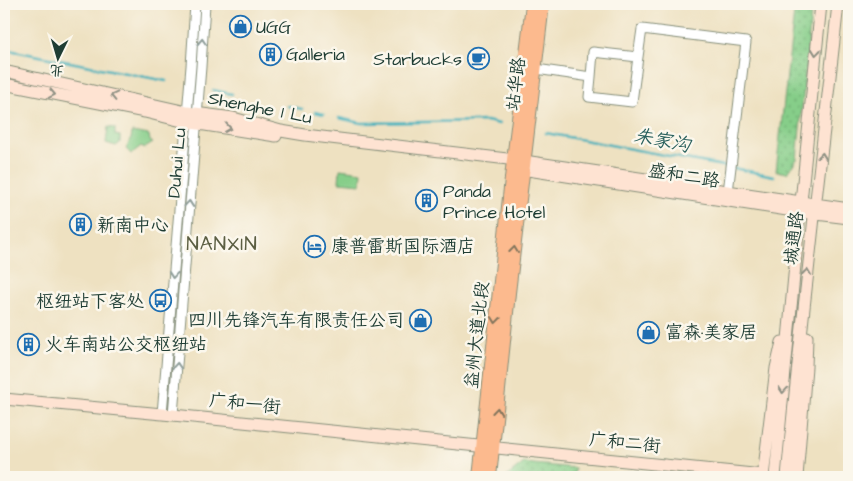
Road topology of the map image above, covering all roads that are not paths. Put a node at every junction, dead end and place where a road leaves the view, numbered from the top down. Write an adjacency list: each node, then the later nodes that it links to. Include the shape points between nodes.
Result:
1 (195, 4): 12 (street, Duhui Lu)
2 (204, 4): 12 (street, Duhui Lu, one-way to 2)
3 (532, 4): 13 (main road, 站华路)
4 (543, 4): 8 (main road, 站华路)
5 (821, 4): 15 (main road, 城通路, one-way to 15)
6 (838, 4): 16 (main road, 城通路, one-way to 6)
7 (638, 57): 10 (street, via 593,52); 10 (street, via 632,102 589,97); 14 (street, via 642,29 746,42)
8 (536, 70): 10 (street); 13 (main road, 站华路)
9 (4, 71): 12 (main road, Shenghe 1 Lu, one-way to 9)
10 (591, 77)
11 (4, 84): 12 (main road, Shenghe 1 Lu, one-way to 12)
12 (192, 118): 13 (main road, Shenghe 1 Lu, via 233,118 305,135); 21 (street, Duhui Lu)
13 (519, 164): 14 (main road); 15 (main road, 盛和二路); 22 (main road, 益州大道北段)
14 (728, 192): 15 (main road)
15 (800, 207): 16 (main road); 19 (main road, 城通路)
16 (815, 209): 17 (main road); 18 (main road); 19 (main road, 城通路, one-way to 16)
17 (849, 209)
18 (849, 218)
19 (799, 293): 23 (main road, via 776,368); 26 (main road, 城通路, one-way to 26); 27 (main road, 城通路); 28 (main road, via 807,324)
20 (4, 399): 21 (main road, 广和一街)
21 (168, 414): 22 (main road, 广和一街)
22 (488, 446): 23 (main road, 广和二街); 24 (main road, 益州大道北段); 25 (main road, 益州大道北段)
23 (763, 476)
24 (479, 477)
25 (490, 477)
26 (776, 477)
27 (787, 477)
28 (797, 477)

